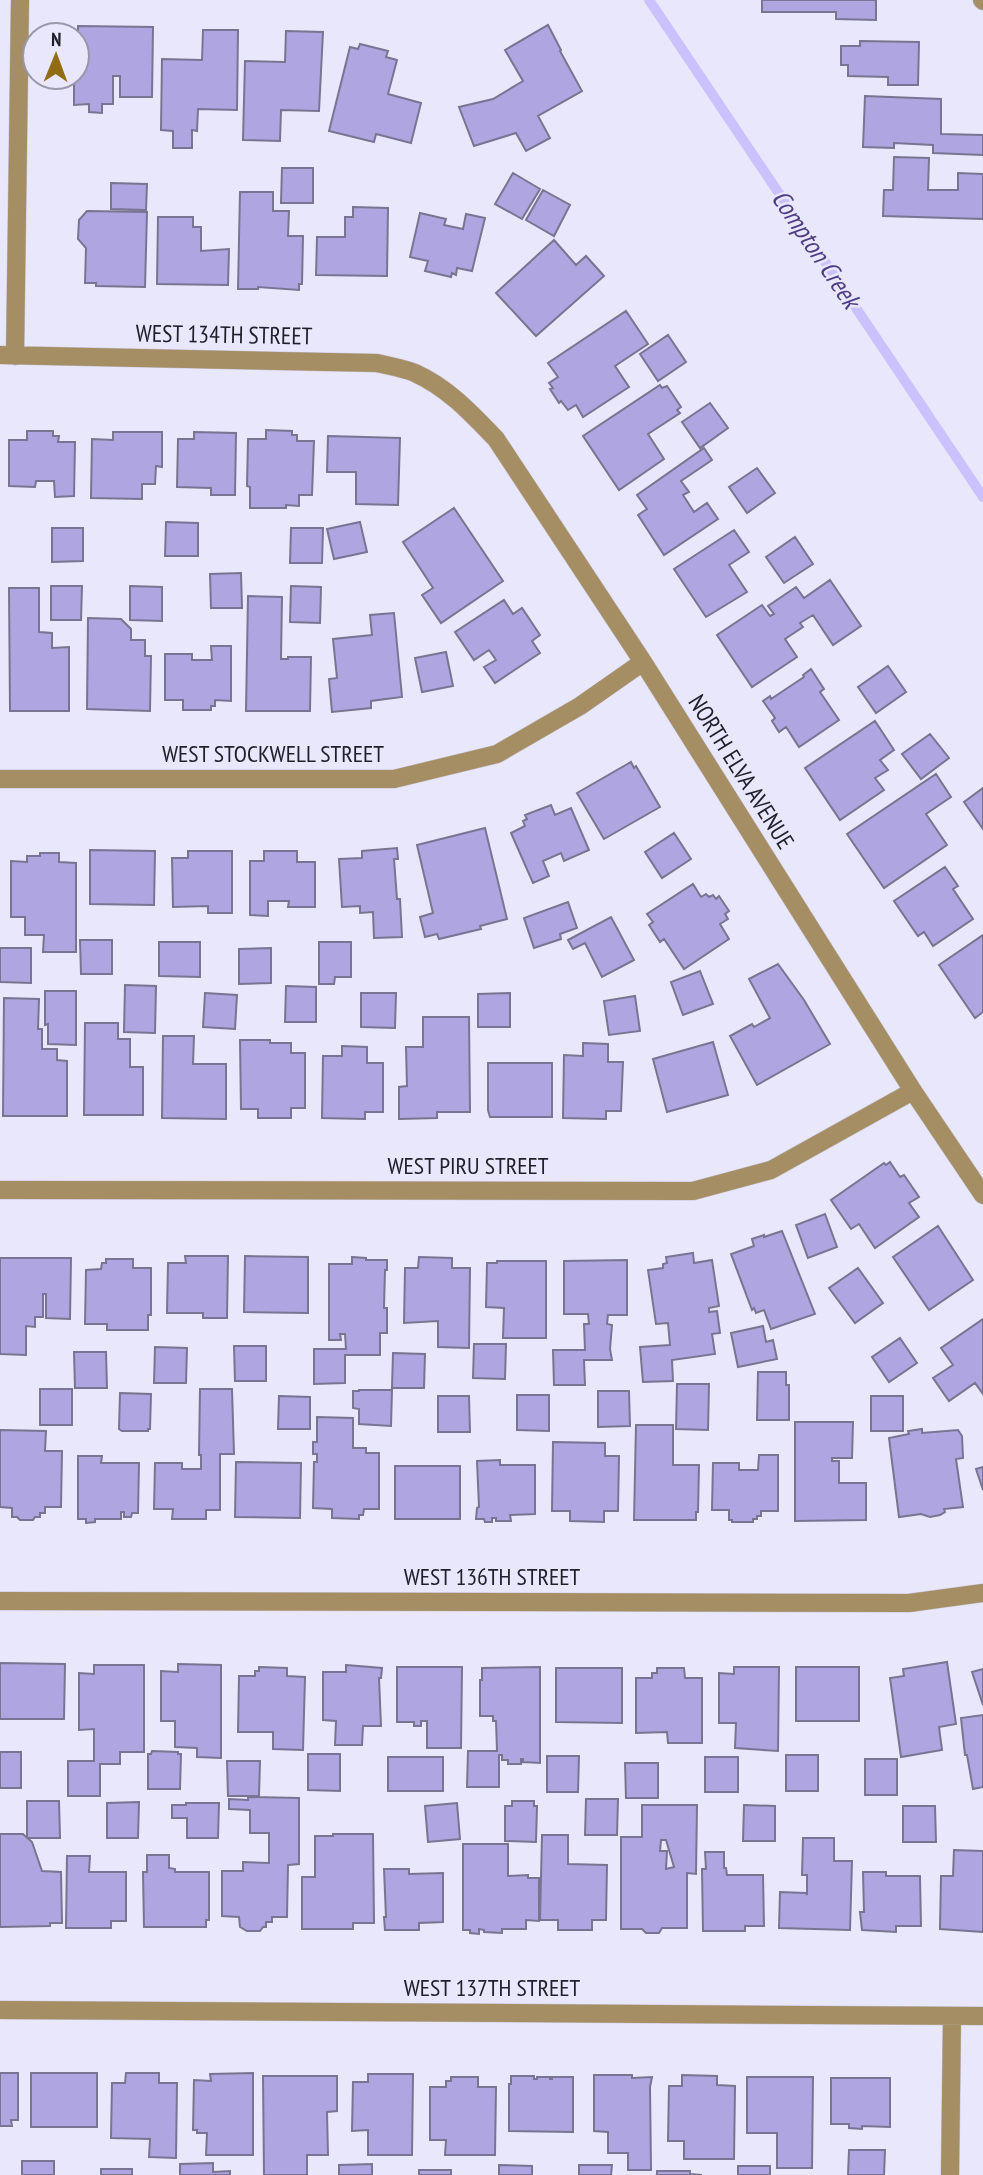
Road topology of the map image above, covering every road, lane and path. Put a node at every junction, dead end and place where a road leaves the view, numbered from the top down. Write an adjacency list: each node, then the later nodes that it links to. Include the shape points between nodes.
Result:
1 (20, 0): 2 (street)
2 (8, 356): 3 (street, WEST 134TH STREET, via 377,363 413,372)
3 (442, 387): 4 (street, NORTH ELVA AVENUE, via 496,439)
4 (643, 662): 5 (street, WEST STOCKWELL STREET, via 580,706 497,754 394,779); 6 (street, NORTH ELVA AVENUE)
5 (0, 779)
6 (913, 1091): 7 (street, WEST PIRU STREET, via 771,1170 693,1191); 8 (street, NORTH ELVA AVENUE)
7 (0, 1189)
8 (983, 1195)
9 (983, 1592): 10 (street, WEST 136TH STREET, via 909,1603)
10 (0, 1601)
11 (0, 2010): 13 (street, WEST 137TH STREET)
12 (983, 2015): 13 (street, WEST 137TH STREET)
13 (952, 2016): 14 (street)
14 (950, 2175)

